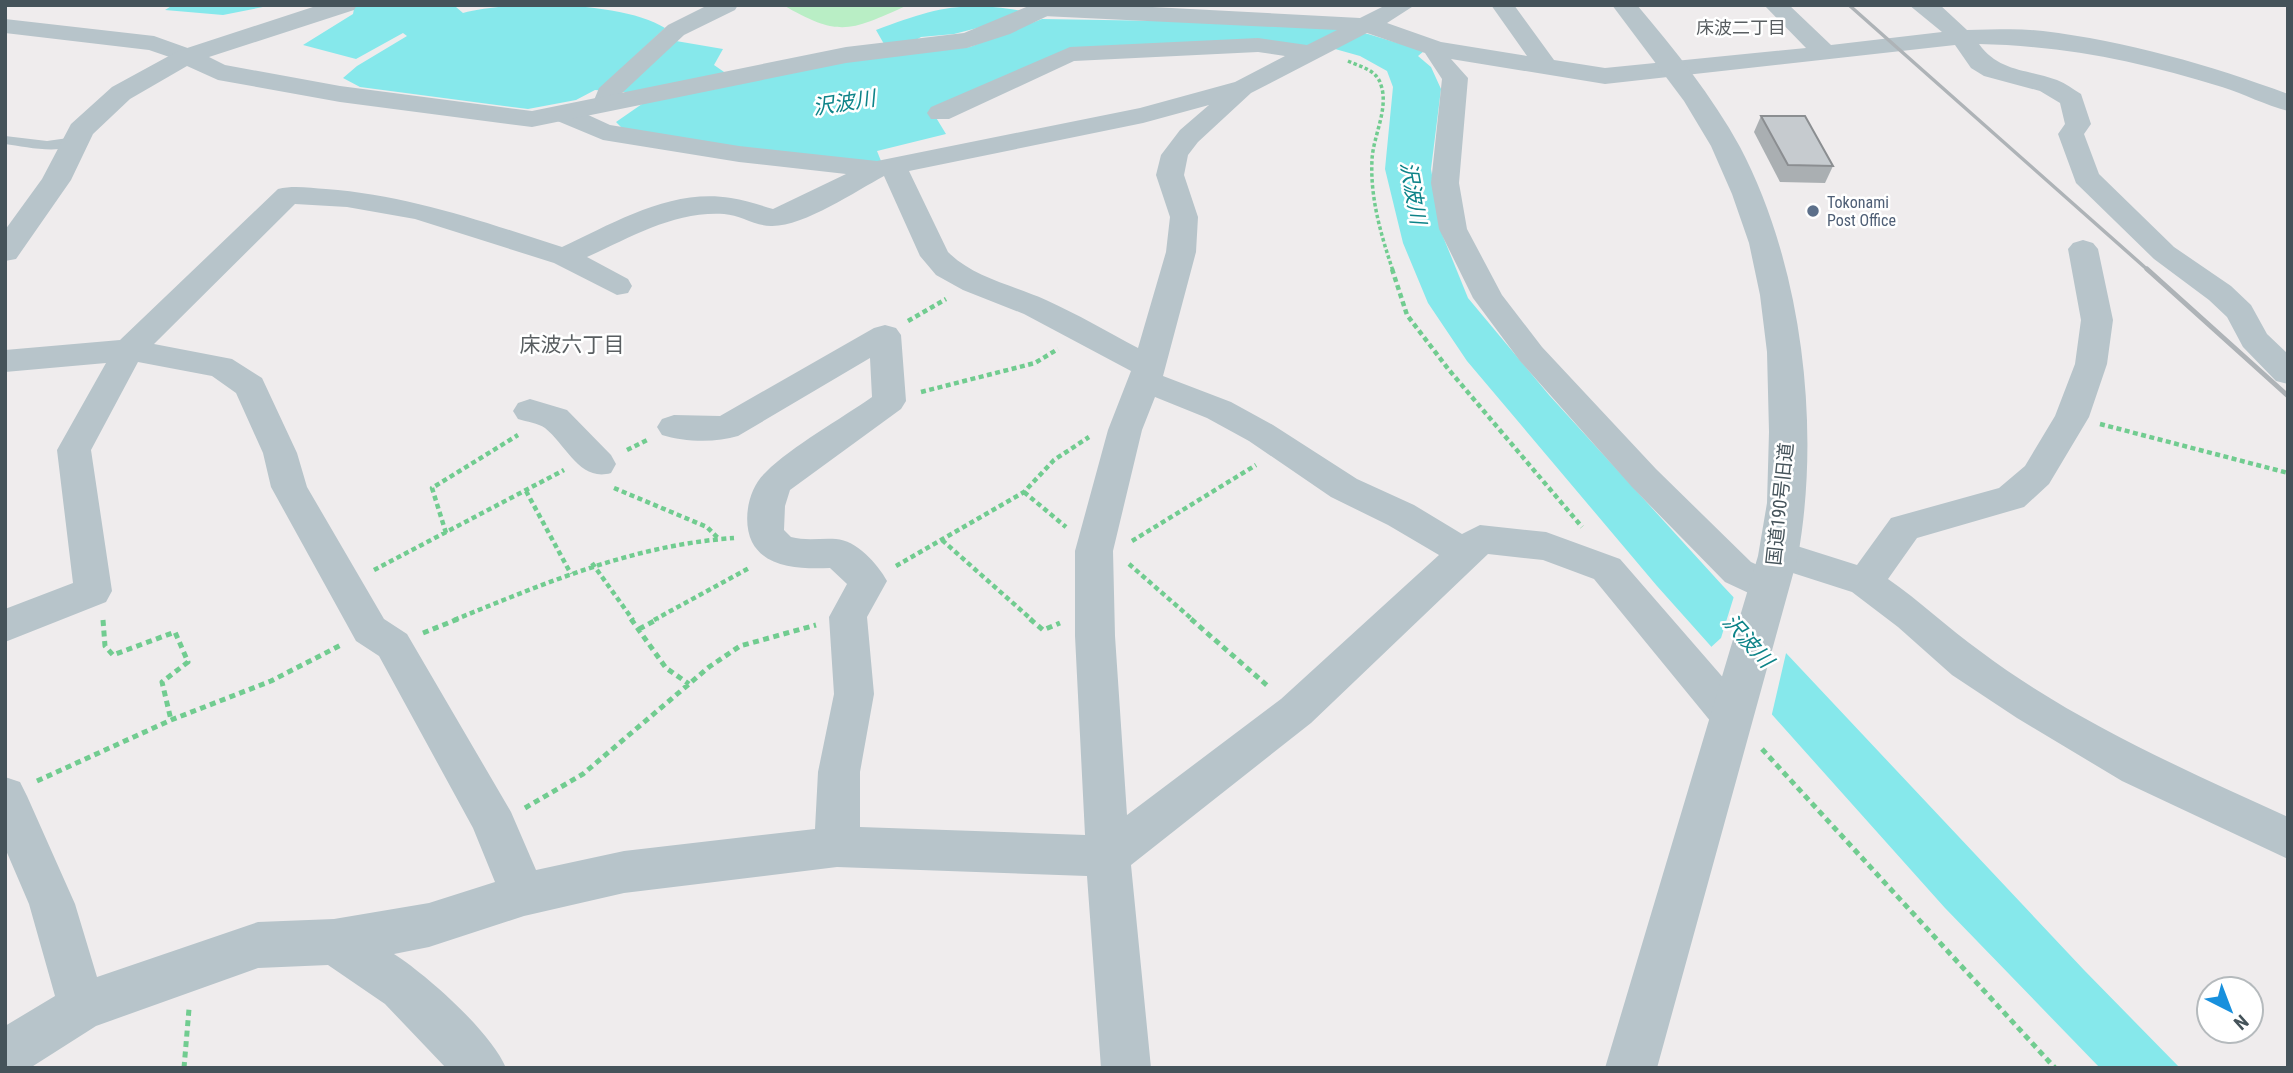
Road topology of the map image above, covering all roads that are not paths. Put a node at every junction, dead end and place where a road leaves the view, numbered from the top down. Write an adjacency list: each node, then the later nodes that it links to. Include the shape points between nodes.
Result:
1 (23, 5): 10 (street)
2 (727, 5): 21 (street, via 676,30)
3 (1404, 5): 12 (street)
4 (1502, 5): 18 (street, via 1542,60)
5 (1624, 5): 19 (street, 国道190号旧道)
6 (1774, 5): 15 (street)
7 (1920, 5): 13 (street)
8 (340, 7): 17 (street)
9 (1047, 7): 12 (street); 21 (street, via 967,40 879,50 637,99)
10 (5, 16)
11 (5, 26): 17 (street, via 153,43)
12 (1361, 27): 14 (street); 16 (street)
13 (1961, 37): 15 (street); 22 (street, via 2084,44 2232,82); 34 (street, via 1980,63 1993,71 2049,86 2072,99 2078,124 2071,134 2086,177 2164,253 2240,312 2254,340)
14 (1312, 52): 20 (street); 23 (street, via 1258,44 1070,54)
15 (1825, 53): 19 (street)
16 (1437, 54): 18 (street); 42 (street, via 1455,78 1445,183 1453,229 1488,298 1531,355 1644,478 1738,572)
17 (187, 56): 24 (street, via 218,72 340,94 532,119); 26 (street, via 101,108)
18 (1540, 64): 19 (street, via 1605,76)
19 (1678, 71): 42 (street, 国道190号旧道, via 1731,155 1755,210 1778,295 1788,459)
20 (1244, 87): 27 (street, via 1143,115); 35 (street, via 1189,136 1175,156 1170,175 1184,217 1181,252)
21 (607, 99): 24 (street)
22 (2288, 103)
23 (940, 113)
24 (564, 114): 27 (street, via 603,132 739,154)
25 (5, 140): 26 (lane, via 47,145)
26 (75, 141): 29 (street, via 56,180)
27 (885, 167): 30 (street, via 792,213 772,218 730,206 703,205 662,212); 35 (street, via 935,256 947,268 1084,334)
28 (2083, 249): 37 (street, via 2097,320 2091,364)
29 (5, 252)
30 (564, 257): 31 (street); 32 (street, via 419,211 288,195)
31 (617, 286)
32 (128, 350): 33 (street); 43 (street, via 74,450 93,591); 49 (street, via 221,367 250,386 280,453 289,487 344,586 382,638 495,827)
33 (5, 361)
34 (2288, 373)
35 (1143, 385): 40 (street, via 1219,410 1344,488); 48 (street, via 1105,552 1095,621)
36 (539, 413): 39 (street, via 555,418)
37 (2072, 417): 41 (street, via 2037,475 2011,498 1904,528)
38 (674, 426): 47 (street, via 726,428 885,335 890,401 778,481 768,495 764,526 773,544 798,554 838,553 868,581 848,617 854,694 839,772)
39 (593, 458)
40 (1463, 552): 44 (street, via 1479,538 1516,541 1546,546 1607,569); 48 (street, via 1296,711)
41 (1865, 582): 42 (street); 46 (street, via 1912,615 1966,663 2032,706 2137,768)
42 (1768, 585): 44 (street, 国道190号旧道)
43 (5, 626)
44 (1734, 706): 55 (street, 国道190号旧道)
45 (17, 790): 51 (street)
46 (2288, 839)
47 (837, 847): 48 (street); 49 (street, via 624,872)
48 (1108, 856): 54 (street)
49 (524, 894): 50 (street, via 429,925)
50 (334, 942): 51 (street, via 258,945); 53 (street, via 402,987)
51 (82, 1007): 52 (street)
52 (5, 1055)
53 (481, 1068)
54 (1126, 1068)
55 (1631, 1068)

